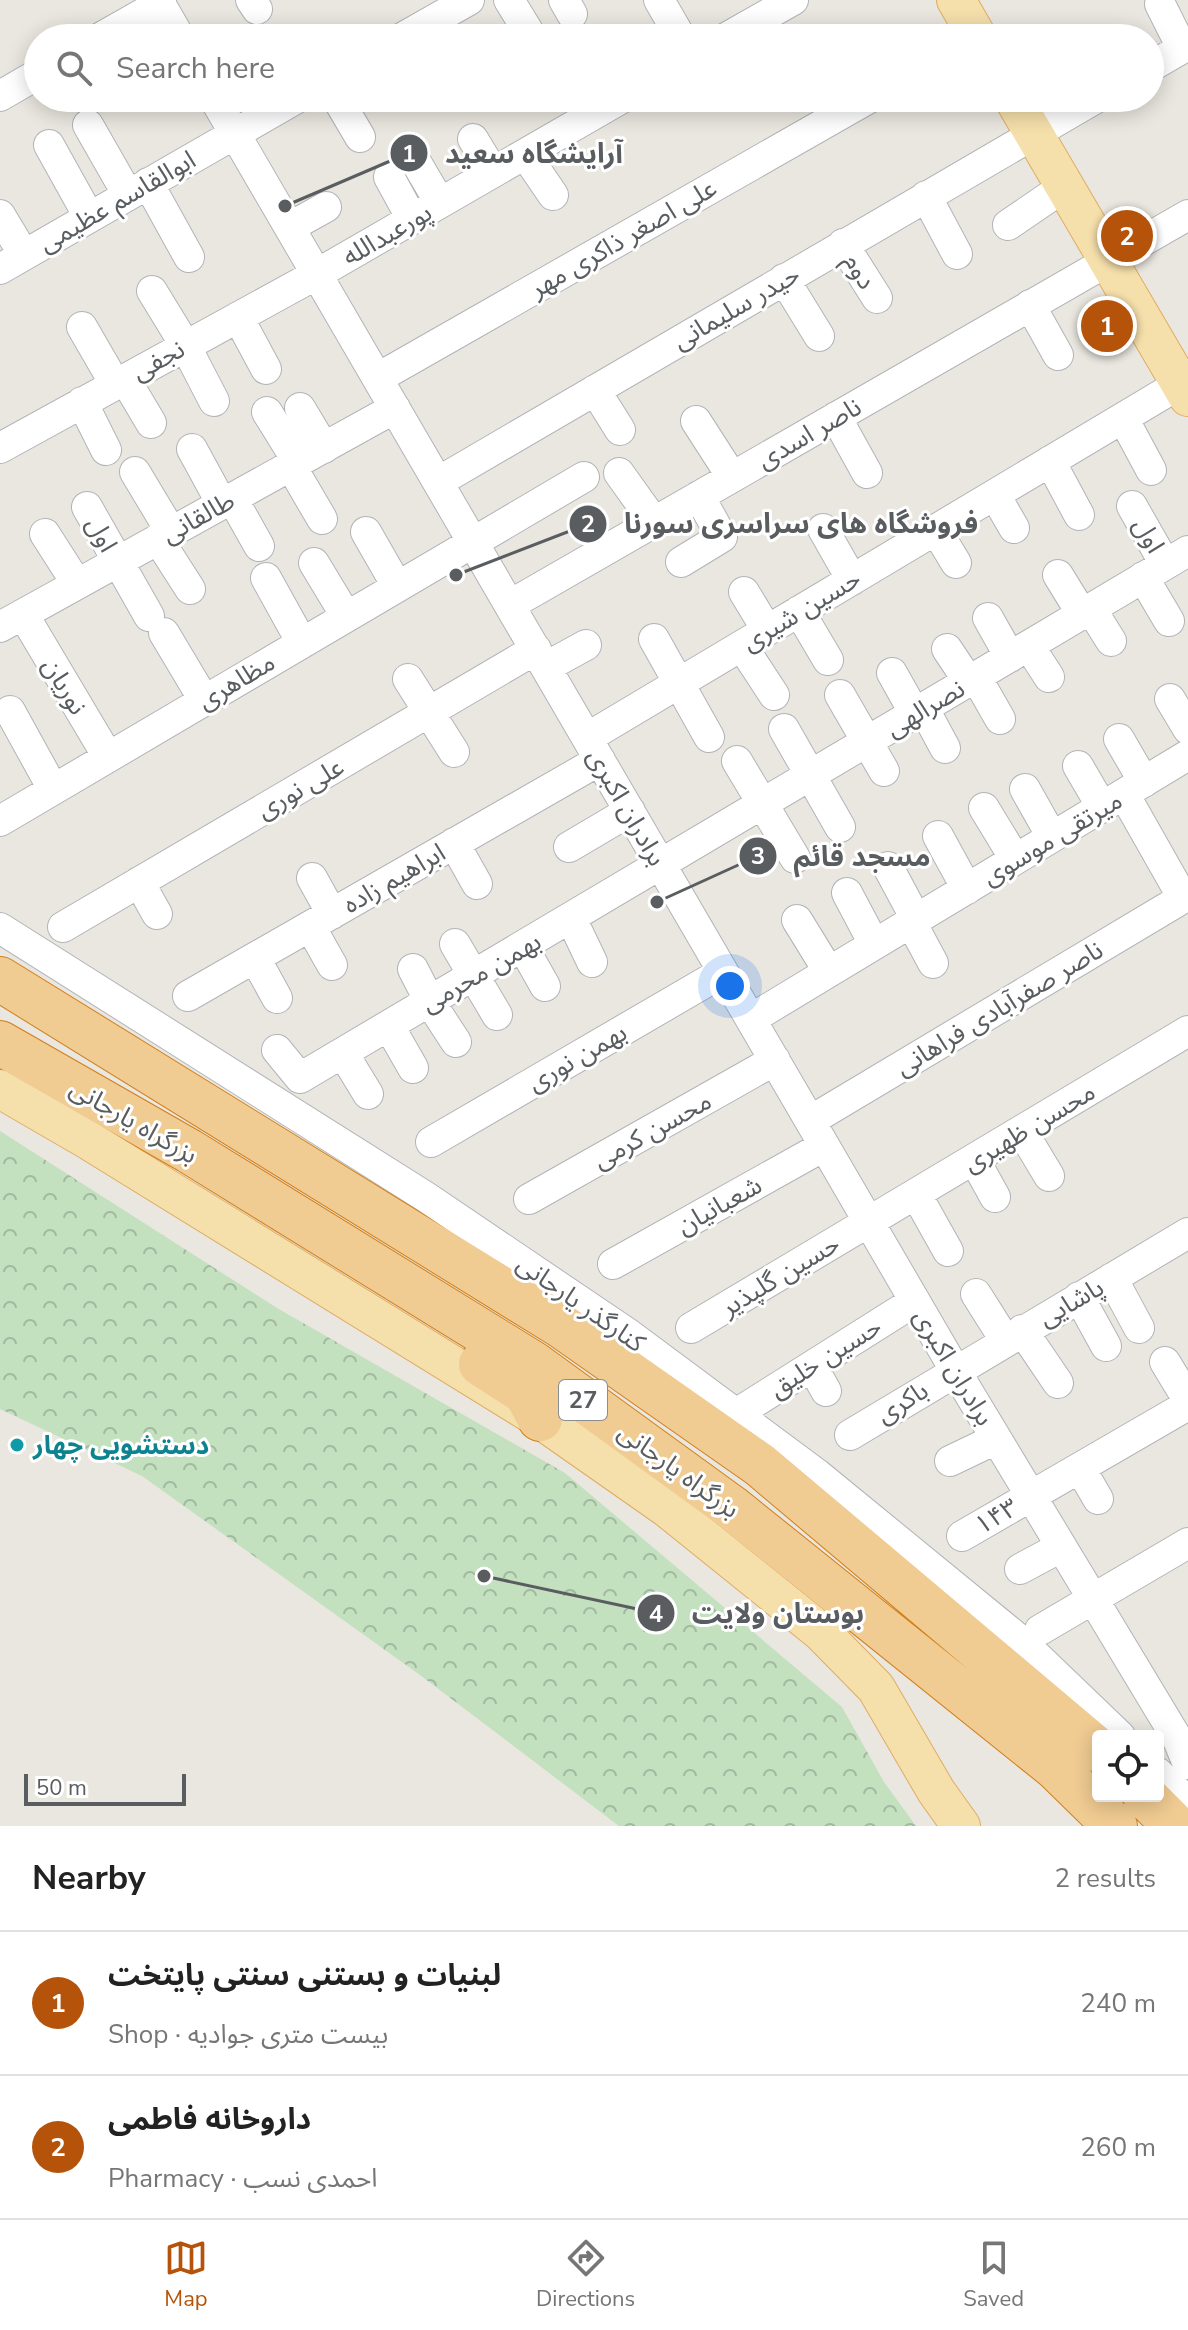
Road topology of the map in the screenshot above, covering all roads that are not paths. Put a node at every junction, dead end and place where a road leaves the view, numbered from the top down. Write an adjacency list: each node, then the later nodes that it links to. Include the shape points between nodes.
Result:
1 (469, 0): 9 (street)
2 (509, 0): 10 (street)
3 (659, 0): 11 (street)
4 (160, 1): 7 (street); 8 (street)
5 (783, 2): 12 (street)
6 (1160, 4): 13 (street)
7 (123, 24)
8 (172, 24)
9 (432, 24)
10 (524, 24)
11 (673, 24)
12 (748, 24)
13 (1185, 47): 14 (street)
14 (1164, 59)
15 (24, 82): 16 (street)
16 (0, 96)
17 (222, 112): 25 (street, برادران اکبری)
18 (272, 112): 25 (street, ابوالقاسم عظیمی)
19 (345, 112): 27 (street)
20 (596, 112): 30 (street, پورعبدالله)
21 (844, 112): 62 (street, علی اصغر ذاکری مهر)
22 (1021, 112): 26 (main road)
23 (1071, 112): 26 (street, حیدر سلیمانی)
24 (88, 125): 35 (street)
25 (234, 133): 35 (street, ابوالقاسم عظیمی); 45 (street, برادران اکبری)
26 (1034, 133): 34 (main road); 37 (street, حیدر سلیمانی)
27 (360, 137)
28 (473, 139): 32 (street)
29 (49, 145): 42 (street)
30 (525, 154): 32 (street, پورعبدالله); 36 (street)
31 (416, 162): 38 (street)
32 (493, 172): 38 (street, پورعبدالله)
33 (389, 177): 43 (street)
34 (1065, 186): 44 (street); 49 (main road)
35 (138, 189): 42 (street, ابوالقاسم عظیمی); 48 (street)
36 (553, 195)
37 (926, 196): 46 (street, حیدر سلیمانی); 47 (street)
38 (440, 203): 43 (street, پورعبدالله)
39 (326, 207): 45 (street)
40 (0, 215): 50 (street)
41 (1188, 215): 49 (street, ناصر اسدی)
42 (89, 217): 50 (street, ابوالقاسم عظیمی)
43 (412, 219): 51 (street, پورعبدالله)
44 (1008, 225)
45 (290, 227): 51 (street, برادران اکبری)
46 (843, 244): 52 (street, حیدر سلیمانی); 54 (street, دوم)
47 (957, 254)
48 (189, 257)
49 (1108, 260): 55 (street, ناصر اسدی); 64 (main road)
50 (12, 262)
51 (317, 274): 56 (street, نجفی); 62 (street, برادران اکبری)
52 (784, 279): 58 (street); 65 (street, حیدر سلیمانی)
53 (152, 291): 59 (street)
54 (877, 298)
55 (1030, 305): 60 (street); 71 (street, ناصر اسدی)
56 (238, 317): 59 (street, نجفی); 61 (street)
57 (82, 327): 63 (street)
58 (819, 336)
59 (185, 345): 63 (street, نجفی); 66 (street)
60 (1058, 355)
61 (266, 369)
62 (378, 378): 69 (street, برادران اکبری)
63 (120, 381): 67 (street, نجفی); 74 (street)
64 (1185, 387): 72 (street, حسین شیری)
65 (595, 390): 75 (street); 87 (street, حیدر سلیمانی)
66 (214, 401)
67 (82, 402): 76 (street, نجفی); 78 (street)
68 (300, 408): 79 (street)
69 (395, 408): 79 (street, طالقانی); 87 (street, برادران اکبری)
70 (267, 412): 79 (street)
71 (836, 417): 84 (street); 86 (street, ناصر اسدی)
72 (1123, 418): 80 (street, حسین شیری); 81 (street)
73 (696, 421): 86 (street)
74 (151, 423)
75 (620, 430)
76 (0, 448)
77 (192, 449): 90 (street)
78 (106, 450)
79 (304, 459): 90 (street, طالقانی); 94 (street)
80 (1050, 461): 88 (street, حسین شیری); 93 (street)
81 (1151, 470)
82 (135, 472): 101 (street)
83 (619, 473): 95 (street)
84 (867, 473)
85 (584, 477): 102 (street, مظاهری)
86 (732, 477): 89 (street, ناصر اسدی)
87 (438, 482): 102 (street, برادران اکبری)
88 (995, 495): 96 (street); 98 (street, حسین شیری)
89 (699, 496): 95 (street, ناصر اسدی); 105 (street, via 722,537)
90 (227, 501): 101 (street, طالقانی); 103 (street)
91 (1132, 506): 108 (street, اول)
92 (87, 507): 104 (street, اول)
93 (1079, 515)
94 (322, 519)
95 (654, 522): 116 (street, ناصر اسدی)
96 (1014, 528)
97 (823, 529): 111 (street)
98 (936, 530): 107 (street); 111 (street, حسین شیری)
99 (366, 532): 113 (street)
100 (45, 534): 112 (street)
101 (164, 536): 104 (street, طالقانی); 114 (street)
102 (472, 542): 113 (street, مظاهری); 116 (street, برادران اکبری)
103 (259, 546)
104 (118, 562): 112 (street, طالقانی); 140 (street, اول)
105 (681, 562)
106 (314, 563): 119 (street)
107 (956, 563)
108 (1166, 564): 118 (street, نصرالهی); 122 (street)
109 (1058, 575): 118 (street)
110 (266, 578): 126 (street)
111 (852, 580): 117 (street, حسین شیری)
112 (77, 584): 120 (street, طالقانی)
113 (397, 586): 119 (street, مظاهری)
114 (190, 589)
115 (744, 592): 123 (street)
116 (510, 605): 130 (street, برادران اکبری)
117 (799, 611): 123 (street, حسین شیری); 131 (street)
118 (1087, 611): 125 (street); 129 (street, نصرالهی)
119 (346, 616): 126 (street, مظاهری)
120 (8, 617): 154 (street, نوریان)
121 (988, 618): 129 (street)
122 (1169, 621)
123 (755, 638): 136 (street, حسین شیری); 137 (street)
124 (654, 639): 136 (street)
125 (1111, 641)
126 (302, 643): 140 (street, مظاهری)
127 (586, 645): 130 (street, علی نوری)
128 (947, 649): 135 (street)
129 (1019, 652): 133 (street); 135 (street, نصرالهی)
130 (541, 658): 143 (street, علی نوری); 151 (street, برادران اکبری)
131 (828, 660)
132 (892, 673): 142 (street)
133 (1049, 677)
134 (408, 679): 143 (street)
135 (973, 680): 142 (street, نصرالهی); 144 (street)
136 (678, 684): 147 (street); 151 (street, حسین شیری)
137 (774, 695)
138 (840, 695): 149 (street)
139 (1170, 699): 146 (street)
140 (204, 700): 154 (street, مظاهری)
141 (10, 711): 159 (street)
142 (920, 711): 149 (street, نصرالهی); 150 (street)
143 (430, 712): 152 (street); 176 (street, علی نوری)
144 (1000, 719)
145 (784, 729): 158 (street)
146 (1188, 729)
147 (709, 737)
148 (1119, 739): 161 (street)
149 (867, 743): 157 (street); 158 (street, نصرالهی)
150 (945, 748)
151 (594, 749): 164 (street, برادران اکبری); 169 (street, ابراهیم زاده)
152 (454, 752)
153 (1188, 755): 161 (street, میرتقی موسوی)
154 (108, 757): 159 (street, مظاهری)
155 (737, 761): 162 (street)
156 (1078, 766): 161 (street)
157 (884, 771)
158 (811, 776): 162 (street, نصرالهی); 166 (street)
159 (53, 789): 165 (street, مظاهری)
160 (1025, 789): 168 (street)
161 (1123, 794): 168 (street, میرتقی موسوی); 180 (street)
162 (763, 805): 171 (street); 173 (street, نصرالهی)
163 (984, 808): 172 (street)
164 (630, 811): 170 (street); 173 (street, برادران اکبری)
165 (0, 821)
166 (840, 827)
167 (938, 836): 178 (street)
168 (1052, 837): 172 (street, میرتقی موسوی)
169 (454, 843): 177 (street); 183 (street, ابراهیم زاده)
170 (569, 847)
171 (795, 858)
172 (1015, 859): 178 (street, میرتقی موسوی)
173 (661, 866): 182 (street, بهمن محرمی); 196 (street, برادران اکبری)
174 (888, 867): 185 (street)
175 (312, 878): 183 (street)
176 (139, 882): 181 (street); 186 (street, علی نوری)
177 (477, 884)
178 (967, 889): 185 (street, میرتقی موسوی)
179 (847, 893): 189 (street)
180 (1186, 897): 217 (street, ناصر صفرآبادی فراهانی)
181 (157, 914)
182 (571, 918): 190 (street, بهمن محرمی); 192 (street)
183 (321, 920): 191 (street, ابراهیم زاده); 194 (street)
184 (797, 920): 197 (street)
185 (914, 921): 189 (street, میرتقی موسوی); 193 (street)
186 (63, 927)
187 (0, 928): 241 (street, کنارگذر یارجانی, via 426,1197)
188 (455, 944): 198 (street)
189 (874, 944): 197 (street, میرتقی موسوی)
190 (523, 947): 198 (street, بهمن محرمی); 200 (street)
191 (255, 958): 201 (street, ابراهیم زاده); 202 (street)
192 (592, 962)
193 (933, 963)
194 (332, 965)
195 (413, 969): 203 (street)
196 (723, 972): 205 (street, برادران اکبری); 218 (street, بهمن نوری)
197 (829, 972): 205 (street, میرتقی موسوی)
198 (473, 976): 203 (street, بهمن محرمی); 204 (street)
199 (0, 979): 256 (highway, بزرگراه یارجانی / 27, via 560,1325 760,1465)
200 (545, 986)
201 (188, 996)
202 (277, 998)
203 (430, 1002): 206 (street, بهمن محرمی); 208 (street)
204 (497, 1015)
205 (751, 1019): 212 (street, برادران اکبری)
206 (389, 1026): 211 (street, بهمن محرمی); 213 (street)
207 (1188, 1031): 216 (street, محسن ظهیری)
208 (456, 1042)
209 (0, 1043): 219 (highway, بزرگراه یارجانی / 27)
210 (277, 1050): 211 (street, بهمن محرمی, via 300,1078)
211 (343, 1053): 215 (street)
212 (775, 1060): 217 (street, برادران اکبری); 224 (street, محسن کرمی)
213 (413, 1068)
214 (0, 1089): 242 (main road)
215 (368, 1094)
216 (1022, 1131): 220 (street, محسن ظهیری); 221 (street)
217 (817, 1134): 225 (street, برادران اکبری); 228 (street, شعبانیان)
218 (431, 1142)
219 (189, 1151): 242 (highway, via 198,1178 526,1393); 262 (highway, بزرگراه یارجانی / 27, via 534,1364 731,1507 1056,1768)
220 (974, 1159): 222 (street, محسن ظهیری); 223 (street)
221 (1049, 1176)
222 (916, 1194): 225 (street, محسن ظهیری); 227 (street)
223 (995, 1197)
224 (529, 1199)
225 (869, 1223): 232 (street, برادران اکبری); 233 (street, حسین گلپذیر)
226 (1188, 1233): 229 (street, پاشایی)
227 (948, 1251)
228 (613, 1264)
229 (1112, 1278): 231 (street, پاشایی); 234 (street)
230 (976, 1294): 235 (street)
231 (1079, 1297): 235 (street, پاشایی); 236 (street)
232 (915, 1301): 238 (street, برادران اکبری); 241 (street, حسین خلیق, via 819,1378)
233 (691, 1328)
234 (1139, 1328)
235 (1014, 1335): 238 (street, پاشایی); 239 (street)
236 (1106, 1346)
237 (1165, 1362): 240 (street)
238 (955, 1370): 243 (street, باکری); 244 (street, برادران اکبری)
239 (1058, 1383)
240 (1188, 1402): 246 (street, ۱۴۳)
241 (736, 1414): 255 (street, کنارگذر یارجانی, via 1021,1641)
242 (540, 1419): 261 (main road, via 667,1508 821,1632 876,1688)
243 (850, 1435)
244 (996, 1439): 245 (street); 247 (street, برادران اکبری)
245 (950, 1461)
246 (1080, 1468): 247 (street, ۱۴۳); 248 (street)
247 (1031, 1496): 249 (street, ۱۴۳); 251 (street, برادران اکبری)
248 (1098, 1499)
249 (962, 1536)
250 (1188, 1543): 253 (street)
251 (1061, 1547): 252 (street); 253 (street, برادران اکبری)
252 (1020, 1569)
253 (1093, 1599): 254 (street); 257 (street, برادران اکبری)
254 (1040, 1630)
255 (1114, 1730)
256 (1092, 1745)
257 (1188, 1764)
258 (1164, 1779): 260 (street)
259 (1151, 1802): 263 (highway)
260 (1188, 1802)
261 (961, 1826)
262 (1115, 1826)
263 (1175, 1826)

